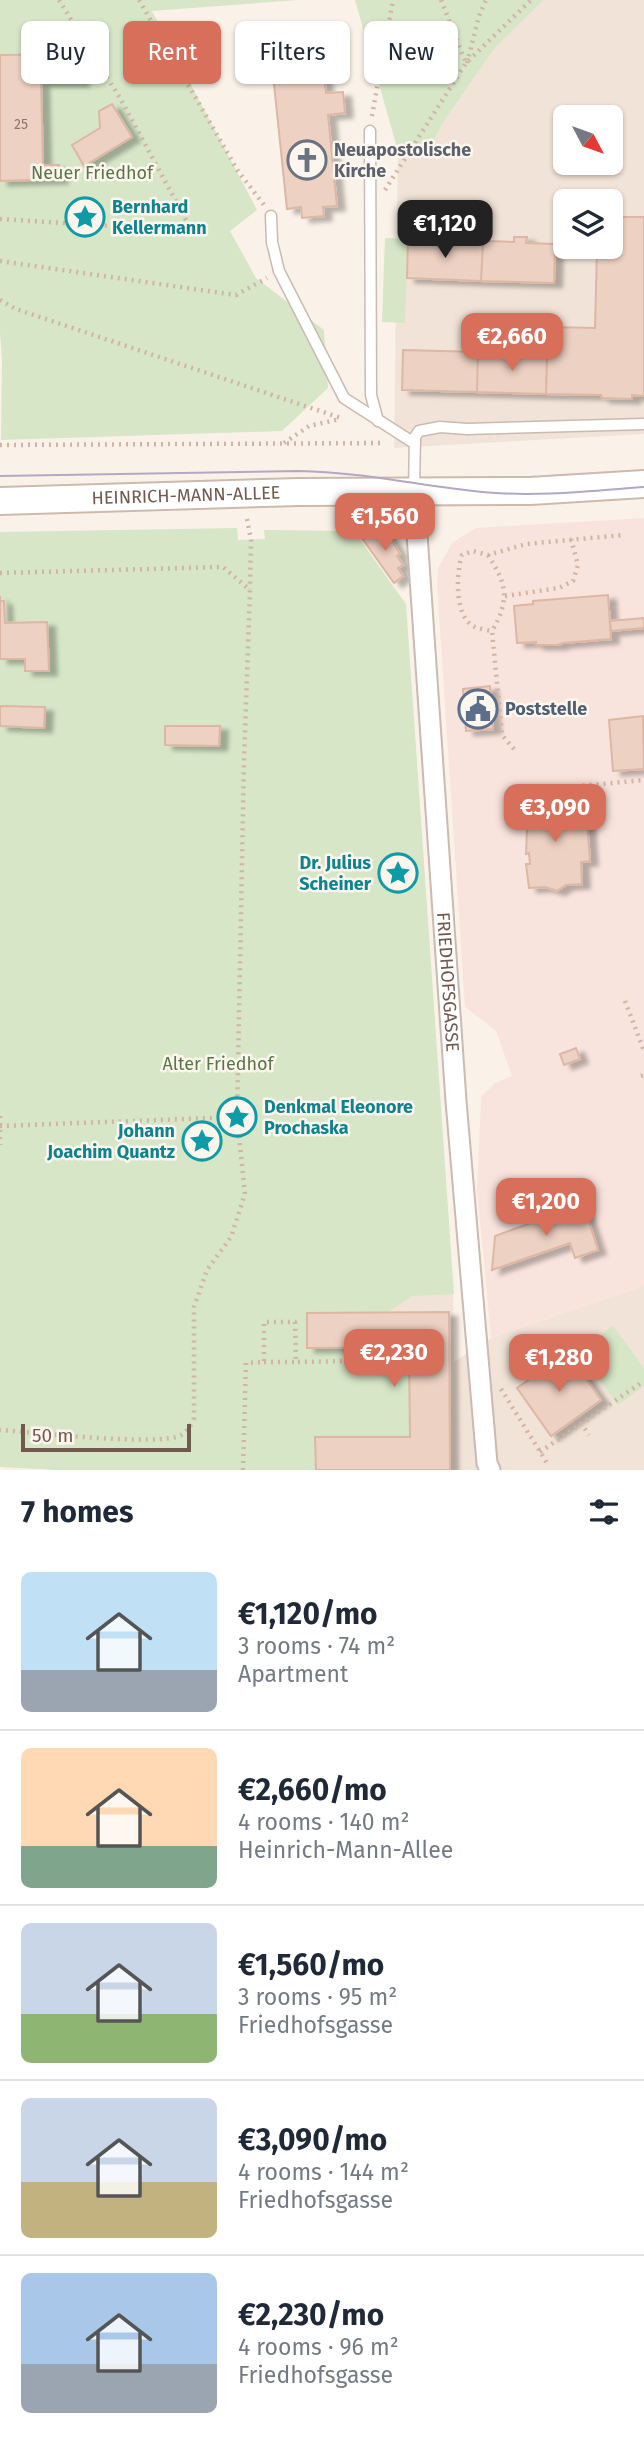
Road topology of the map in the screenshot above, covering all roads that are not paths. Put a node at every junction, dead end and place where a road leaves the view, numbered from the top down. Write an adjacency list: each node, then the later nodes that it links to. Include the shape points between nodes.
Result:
1 (370, 131): 3 (lane, via 371,395)
2 (271, 216): 3 (lane, via 279,271 344,398)
3 (378, 421): 5 (lane)
4 (644, 424): 5 (lane, via 429,427 419,431)
5 (414, 443): 7 (lane)
6 (644, 484): 7 (main road, HEINRICH-MANN-ALLEE)
7 (414, 491): 8 (main road, HEINRICH-MANN-ALLEE); 9 (street, FRIEDHOFSGASSE, via 456,1101)
8 (0, 501)
9 (490, 1470)

